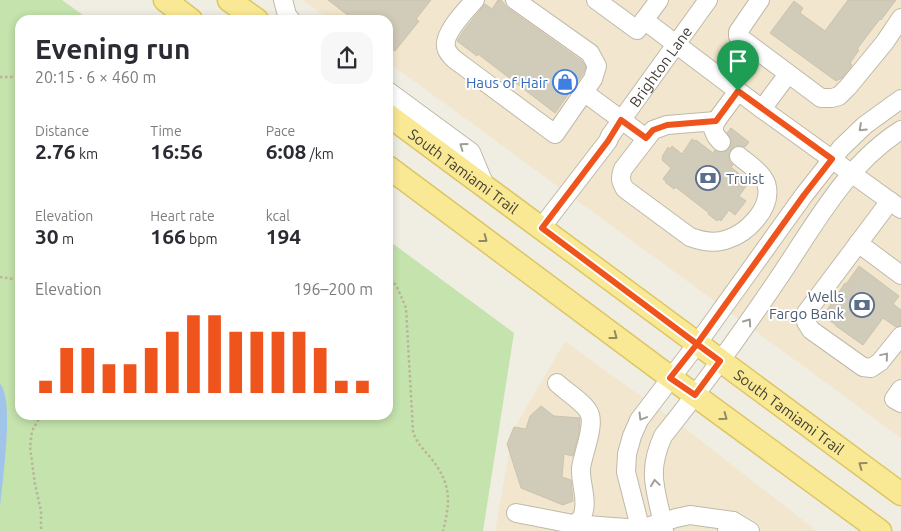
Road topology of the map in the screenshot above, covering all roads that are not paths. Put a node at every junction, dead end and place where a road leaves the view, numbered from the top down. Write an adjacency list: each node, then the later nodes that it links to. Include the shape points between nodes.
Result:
1 (165, 0): 10 (main road)
2 (283, 0): 12 (street)
3 (475, 0): 18 (street, via 446,40 446,50 454,59 555,134)
4 (515, 0): 18 (street, via 590,53 597,66)
5 (596, 0): 14 (street, via 637,30)
6 (659, 0): 14 (street)
7 (708, 0): 15 (street, Brighton Lane)
8 (760, 0): 16 (street, via 738,36)
9 (235, 1): 11 (main road)
10 (185, 15)
11 (250, 15)
12 (287, 15)
13 (901, 18): 16 (street, via 873,58 839,96 821,98)
14 (644, 20): 15 (street)
15 (676, 44): 17 (street); 23 (street, Brighton Lane)
16 (788, 74): 21 (street)
17 (738, 91): 21 (street); 24 (street)
18 (585, 93): 23 (street)
19 (393, 95): 32 (street, one-way to 19, via 471,152)
20 (901, 99): 29 (street, one-way to 29, via 865,125)
21 (762, 109): 29 (street)
22 (393, 119): 32 (main road, South Tamiami Trail)
23 (621, 120): 26 (street); 34 (street, Brighton Lane)
24 (716, 121): 26 (street, via 667,125 653,130); 27 (street, via 713,129)
25 (901, 130): 31 (street, via 877,148)
26 (646, 138): 28 (street, via 623,169 621,182 625,189 690,237 699,240 727,240 753,223 764,207 765,180)
27 (721, 142)
28 (739, 156)
29 (832, 159): 31 (street); 38 (street)
30 (393, 171): 40 (main road, one-way to 40)
31 (852, 174): 33 (street); 39 (street, one-way to 31)
32 (486, 188): 34 (main road, South Tamiami Trail)
33 (895, 205): 35 (street)
34 (542, 228): 38 (main road, South Tamiami Trail)
35 (858, 243): 36 (street); 37 (street, one-way to 37, via 806,313 806,322 811,330 863,367 871,368 880,362)
36 (901, 275)
37 (901, 336)
38 (697, 344): 39 (main road, South Tamiami Trail); 40 (street)
39 (720, 361): 42 (street); 43 (main road, South Tamiami Trail, one-way to 39)
40 (670, 378): 42 (main road); 48 (street, one-way to 48, via 640,420 627,454 626,472)
41 (556, 383): 45 (street, via 590,414 581,469 584,513 580,521)
42 (695, 395): 47 (street, one-way to 42, via 654,482 656,451 663,436); 50 (main road, one-way to 50)
43 (901, 494)
44 (516, 513): 45 (street)
45 (573, 524): 48 (street)
46 (730, 526): 47 (street, via 690,515 676,518); 49 (street)
47 (664, 527): 48 (street)
48 (640, 530)
49 (750, 531)
50 (880, 531)

